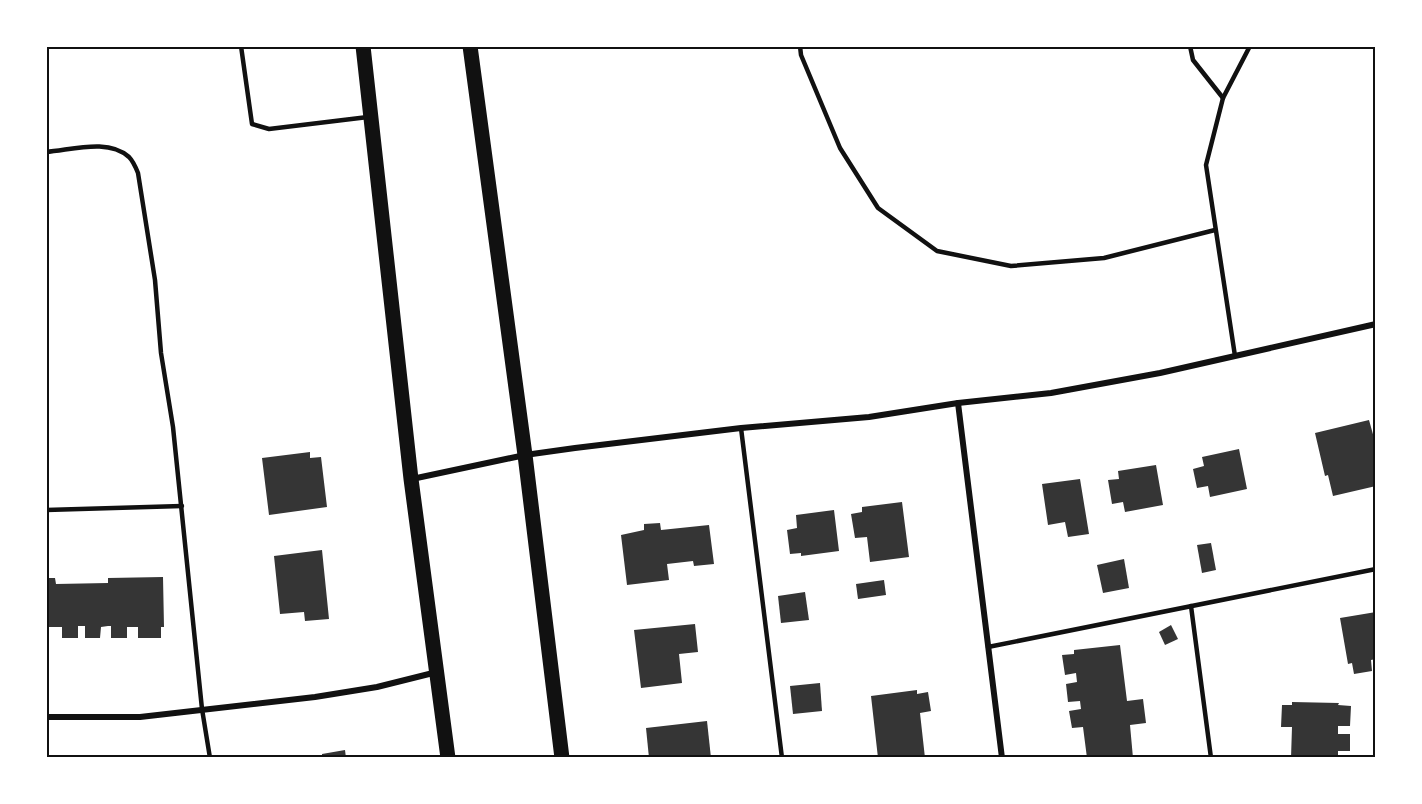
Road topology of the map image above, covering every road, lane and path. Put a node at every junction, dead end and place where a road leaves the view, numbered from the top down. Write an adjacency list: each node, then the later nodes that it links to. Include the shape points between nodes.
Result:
1 (241, 46): 8 (lane, via 252,124 269,129)
2 (363, 46): 8 (main road)
3 (470, 46): 15 (main road)
4 (800, 46): 10 (lane, via 840,148 878,208 937,251 1011,266 1104,258)
5 (1190, 46): 7 (lane, via 1193,60)
6 (1250, 46): 7 (lane)
7 (1223, 98): 10 (lane, via 1206,165)
8 (371, 116): 16 (main road)
9 (46, 152): 17 (lane, via 103,146 118,149 130,158 138,173)
10 (1215, 230): 12 (lane)
11 (1376, 324): 12 (street)
12 (1235, 356): 13 (street, via 1051,393)
13 (958, 403): 14 (street, via 869,417); 21 (street)
14 (741, 428): 15 (street); 28 (lane)
15 (525, 455): 16 (street); 27 (main road)
16 (411, 478): 22 (main road)
17 (182, 506): 18 (lane); 23 (lane)
18 (46, 510)
19 (1376, 568): 20 (lane)
20 (1191, 606): 21 (lane); 30 (lane)
21 (988, 647): 29 (street)
22 (437, 672): 23 (street, via 377,687); 26 (main road)
23 (202, 710): 24 (street, via 140,717); 25 (lane)
24 (46, 717)
25 (210, 758)
26 (448, 758)
27 (562, 758)
28 (782, 758)
29 (1002, 758)
30 (1211, 758)

